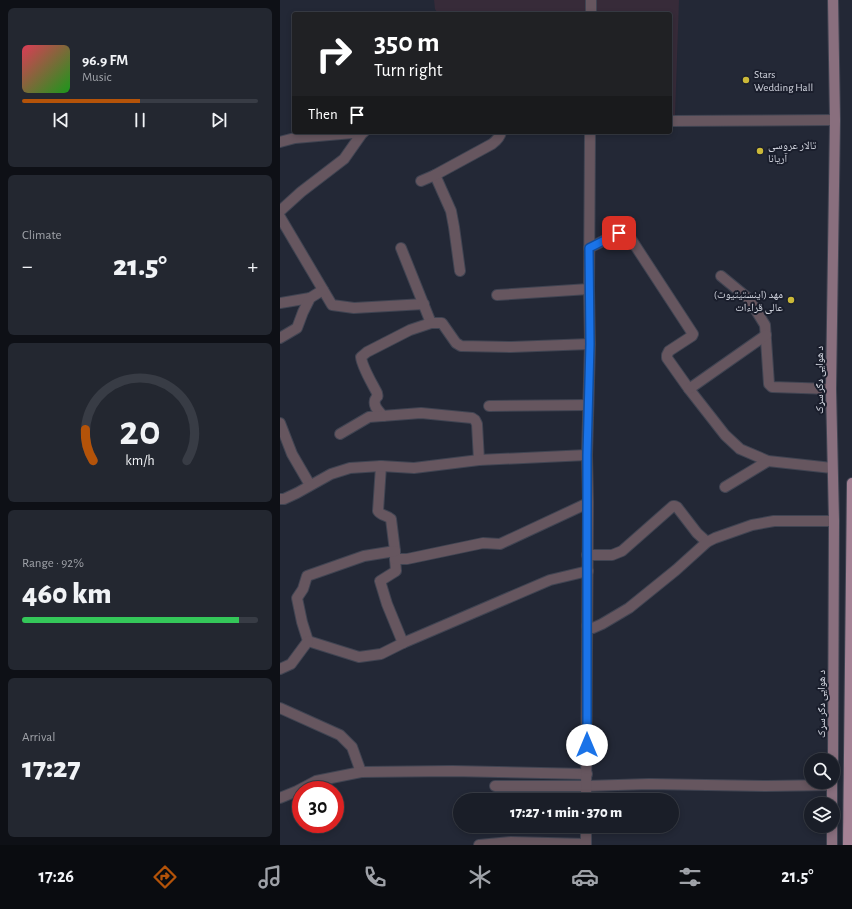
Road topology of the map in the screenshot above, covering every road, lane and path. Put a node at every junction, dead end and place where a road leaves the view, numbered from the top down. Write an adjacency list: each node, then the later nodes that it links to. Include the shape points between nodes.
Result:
1 (591, 0): 3 (street)
2 (832, 0): 4 (main road, د هوایی ډګر سړک)
3 (591, 12)
4 (835, 120): 5 (street); 30 (main road, د هوایی ډګر سړک)
5 (672, 121)
6 (341, 134): 10 (street, via 294,138)
7 (363, 134): 13 (street, via 344,159)
8 (501, 134): 11 (street, via 492,144)
9 (590, 134): 16 (street)
10 (280, 142)
11 (435, 175): 12 (street); 17 (street, via 451,211)
12 (421, 181)
13 (280, 211)
14 (282, 224): 19 (street)
15 (401, 248): 24 (street)
16 (589, 248): 20 (street); 29 (street, via 619,233 627,233 693,334 667,355)
17 (460, 271)
18 (721, 276): 26 (street, via 749,299 765,325)
19 (323, 290): 22 (street); 24 (street, via 332,305 354,308)
20 (589, 290): 21 (street); 28 (street)
21 (497, 295)
22 (310, 298): 23 (street); 27 (street, via 297,328)
23 (280, 303)
24 (424, 304): 25 (street)
25 (431, 323): 28 (street, via 442,323 456,343 462,346); 33 (street, via 410,330 361,357 378,396 374,402 375,407)
26 (766, 335): 29 (street); 30 (street, via 770,386)
27 (280, 338)
28 (590, 344): 31 (street)
29 (689, 389): 38 (street, via 725,435 740,449)
30 (831, 389): 40 (main road, د هوایی ډګر سړک)
31 (588, 404): 32 (street); 36 (street)
32 (489, 406)
33 (383, 416): 35 (street, via 369,417); 37 (street, via 421,413 472,418 476,424)
34 (280, 423): 42 (street, via 292,454)
35 (340, 434)
36 (587, 455): 37 (street); 45 (street)
37 (479, 460): 39 (street, via 414,468)
38 (768, 461): 40 (street); 43 (street)
39 (381, 466): 42 (street, via 350,468 331,474); 48 (street, via 378,511 391,519)
40 (832, 468): 46 (main road, د هوایی ډګر سړک)
41 (852, 483): 69 (main road)
42 (310, 486): 44 (street)
43 (725, 487)
44 (280, 499)
45 (588, 503): 48 (street, via 500,544 484,543 407,559); 49 (street)
46 (834, 521): 47 (street, via 774,521 752,525); 56 (main road, د هوایی ډګر سړک)
47 (707, 542): 49 (street, via 677,507 673,506 622,551 612,555); 51 (street, via 629,608 593,628)
48 (395, 555): 52 (street, via 364,556 307,576 297,598); 53 (street, via 396,571 380,581)
49 (588, 555): 50 (street)
50 (588, 571): 51 (street); 53 (street, via 550,580)
51 (587, 626): 58 (street)
52 (308, 641): 53 (street, via 359,657 381,654); 54 (street, via 291,664)
53 (403, 643)
54 (280, 669)
55 (280, 708): 57 (street, via 340,735 352,747)
56 (833, 753)
57 (361, 772): 58 (street); 63 (street, via 316,781)
58 (587, 774): 61 (street)
59 (804, 785): 61 (street)
60 (495, 786): 61 (street)
61 (586, 786): 62 (street)
62 (586, 793)
63 (280, 798)
64 (586, 833): 67 (street)
65 (832, 833): 68 (main road)
66 (479, 845): 67 (street, via 511,842)
67 (586, 845)
68 (832, 845)
69 (848, 845)

